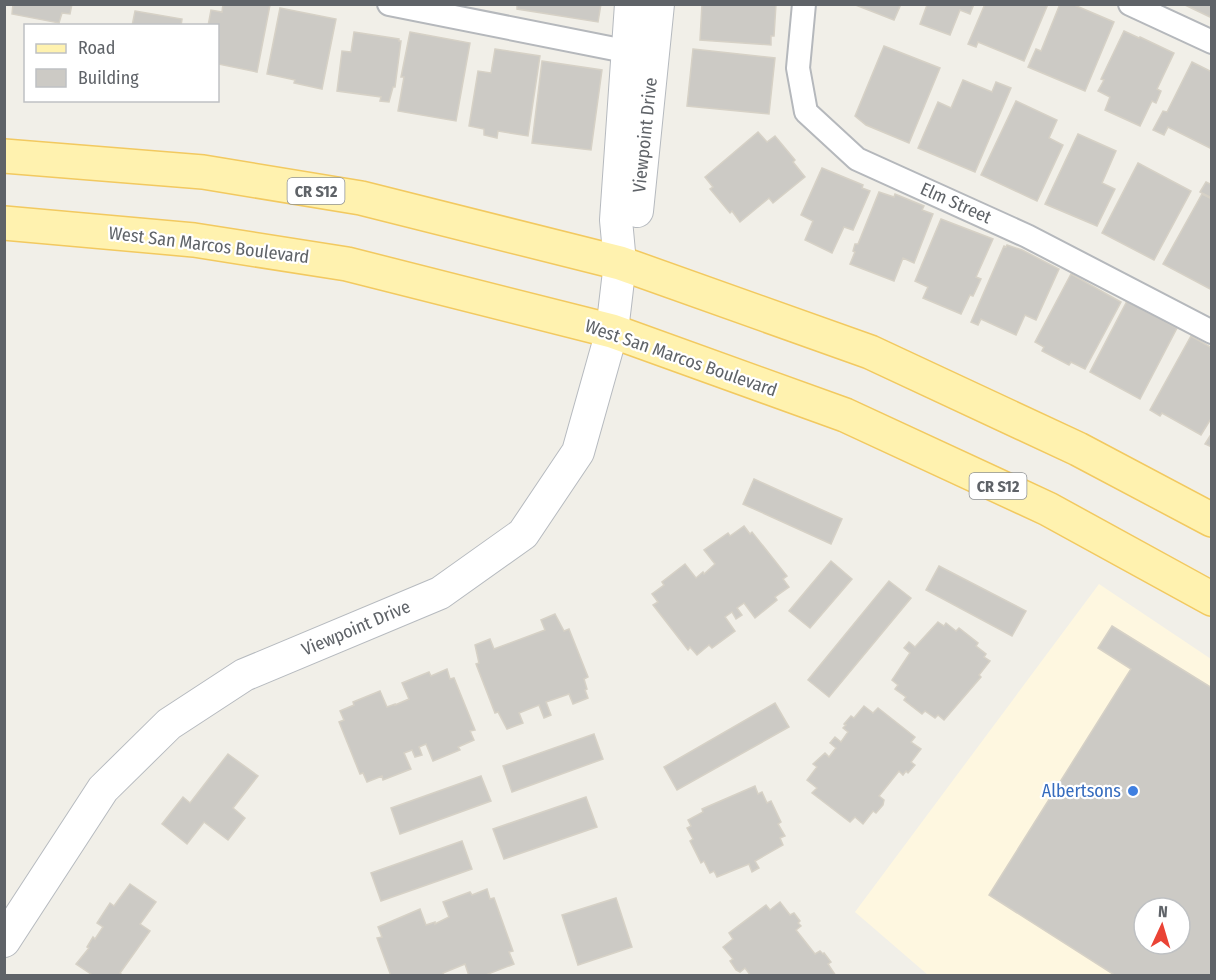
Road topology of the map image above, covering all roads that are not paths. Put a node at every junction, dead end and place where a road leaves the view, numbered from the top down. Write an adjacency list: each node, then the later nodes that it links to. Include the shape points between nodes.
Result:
1 (389, 4): 6 (street)
2 (631, 4): 8 (street, Viewpoint Drive)
3 (658, 4): 8 (street, Viewpoint Drive)
4 (804, 4): 13 (street, Elm Street, via 798,68 806,112 857,159 1027,236)
5 (1130, 4): 7 (street)
6 (489, 14): 8 (street)
7 (1212, 42)
8 (640, 54): 11 (street, Viewpoint Drive, via 636,220)
9 (4, 156): 11 (main road, CR S12, via 203,172 361,198)
10 (4, 224): 12 (main road, West San Marcos Boulevard / CR S12, via 194,240 347,264)
11 (620, 263): 12 (street, Viewpoint Drive); 14 (main road, CR S12, via 870,352 1078,449)
12 (612, 331): 15 (main road, West San Marcos Boulevard / CR S12, via 845,415 1048,509); 16 (street, Viewpoint Drive, via 578,452 524,534 440,593 244,675 168,724 103,789)
13 (1212, 332)
14 (1212, 520)
15 (1212, 599)
16 (4, 941)

